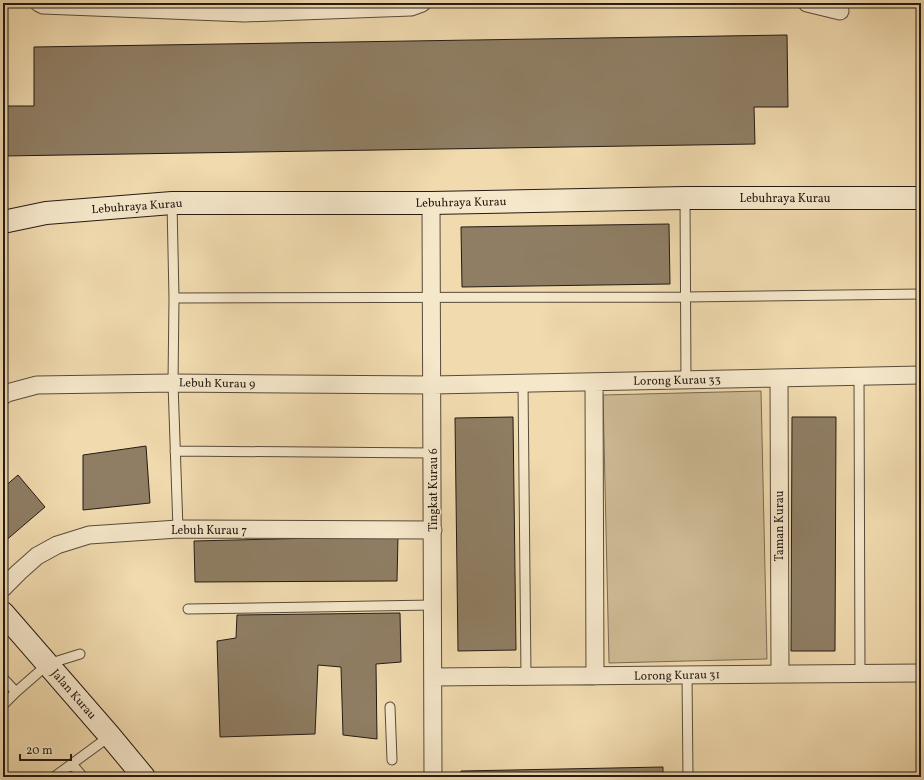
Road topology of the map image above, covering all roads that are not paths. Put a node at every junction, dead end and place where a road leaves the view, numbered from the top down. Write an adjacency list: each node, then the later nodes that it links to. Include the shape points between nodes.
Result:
1 (39, 3): 2 (street, via 245,13 411,7)
2 (422, 3)
3 (808, 3): 4 (street)
4 (840, 11)
5 (685, 198): 6 (street, Lebuhraya Kurau); 8 (street, Lebuhraya Kurau); 11 (lane)
6 (921, 198)
7 (172, 203): 8 (street, Lebuhraya Kurau); 9 (street, Lebuhraya Kurau, via 46,213); 12 (lane)
8 (431, 203): 13 (street, Tingkat Kurau 6)
9 (3, 222)
10 (921, 294): 11 (lane)
11 (686, 297): 13 (lane); 17 (lane)
12 (174, 298): 13 (lane); 19 (lane)
13 (432, 298): 21 (street, Tingkat Kurau 6)
14 (921, 375): 15 (street, Lorong Kurau 33)
15 (859, 377): 16 (street, Lorong Kurau 33); 33 (lane)
16 (778, 378): 17 (street, Lorong Kurau 33); 35 (street, Taman Kurau)
17 (686, 380): 18 (street, Lorong Kurau 33)
18 (594, 382): 20 (street, Lorong Kurau 33); 38 (street)
19 (173, 383): 21 (street, Lebuh Kurau 9); 22 (street, Lebuh Kurau 9, via 37,386); 23 (lane)
20 (523, 383): 21 (street, Lorong Kurau 33); 37 (lane)
21 (432, 385): 24 (street, Tingkat Kurau 6)
22 (3, 396)
23 (175, 451): 24 (lane); 25 (lane)
24 (432, 453): 26 (street, Tingkat Kurau 6)
25 (178, 529): 26 (street, Lebuh Kurau 7); 27 (street, Lebuh Kurau 7, via 89,534 57,545 37,556)
26 (433, 530): 28 (street, Tingkat Kurau 6)
27 (3, 588)
28 (433, 605): 29 (lane); 39 (street, Tingkat Kurau 6)
29 (188, 609)
30 (3, 613): 32 (street, Jalan Kurau)
31 (80, 654): 32 (lane)
32 (48, 664): 41 (lane); 44 (street, Jalan Kurau)
33 (860, 673): 34 (street, Lorong Kurau 31); 35 (street, Lorong Kurau 31)
34 (921, 673)
35 (780, 674): 36 (street, Lorong Kurau 31)
36 (687, 675): 38 (street, Lorong Kurau 31); 51 (lane)
37 (526, 676): 38 (street, Lorong Kurau 31); 39 (street, Lorong Kurau 31)
38 (596, 676)
39 (433, 677): 50 (street, Tingkat Kurau 6)
40 (3, 678): 41 (lane)
41 (16, 692): 42 (lane)
42 (3, 705)
43 (390, 707): 45 (lane)
44 (110, 736): 46 (lane); 49 (street, Jalan Kurau)
45 (392, 760)
46 (72, 764): 47 (lane); 48 (lane)
47 (54, 777)
48 (83, 777)
49 (144, 777)
50 (433, 777)
51 (688, 777)

